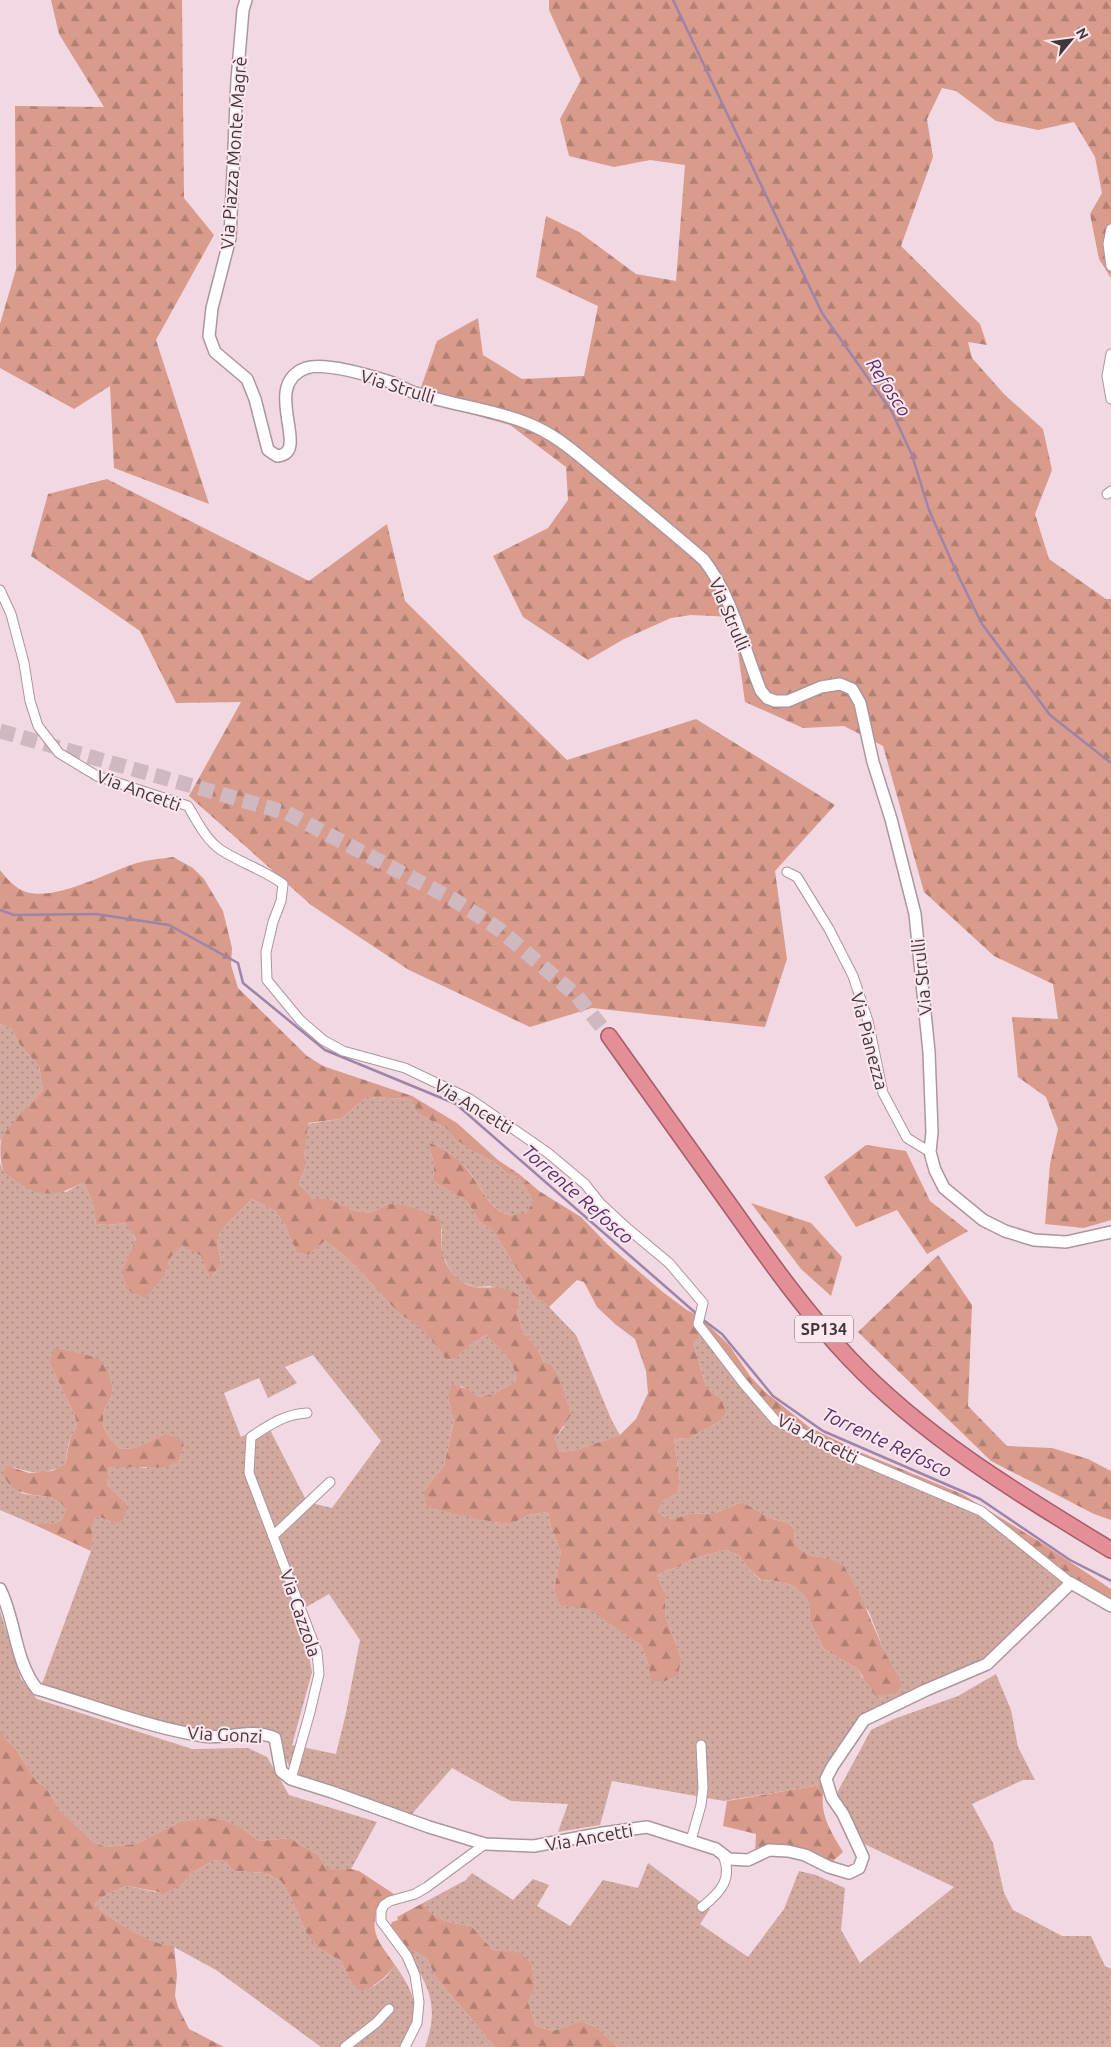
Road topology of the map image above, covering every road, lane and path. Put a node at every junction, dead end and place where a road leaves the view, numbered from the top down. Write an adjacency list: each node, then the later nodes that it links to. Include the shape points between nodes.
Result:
1 (246, 0): 6 (street, Via Piazza Monte Magrè, via 237,80 230,238 212,308 209,336 215,352 247,379 268,450)
2 (1111, 229): 3 (street, via 1108,244)
3 (1111, 266)
4 (1111, 354): 5 (street, via 1107,376)
5 (1111, 399)
6 (282, 456): 10 (street, Via Strulli, via 291,447 286,410 290,383 300,372 316,366 388,382 415,393 517,419 551,435 578,455 704,560 716,575 761,691 767,698 788,701 830,684 852,689 860,702 915,914 929,1052)
7 (0, 590): 16 (street, Via Ancetti, via 11,614 38,726 60,753 97,776 188,806 203,831 220,849 283,884 266,952 267,980 300,1020 323,1040 343,1051 405,1068 470,1100 548,1153 585,1184 607,1209 669,1263 703,1303 698,1324 776,1421 849,1456 981,1511)
8 (787, 872): 10 (street, Via Pianezza, via 797,877 853,976 868,1020 883,1093 907,1138)
9 (609, 1036): 15 (highway, SP134, via 774,1267 850,1360 904,1410 957,1451)
10 (930, 1152): 11 (street, via 944,1188 983,1220 1005,1231 1034,1240 1066,1242)
11 (1111, 1232)
12 (307, 1413): 14 (street, Via Cazzola, via 294,1414 271,1423 251,1437 249,1473)
13 (330, 1482): 14 (street)
14 (273, 1536): 20 (street, Via Cazzola, via 317,1652 319,1674)
15 (1111, 1550)
16 (1071, 1583): 18 (street, Via Ancetti); 23 (street, Via Ancetti, via 988,1664 864,1720 826,1779 832,1798 863,1857 859,1868 849,1873 788,1851 769,1850 748,1860 729,1859)
17 (0, 1589): 20 (street, Via Gonzi, via 21,1661 37,1689 178,1731 206,1736 265,1733 275,1738 281,1771)
18 (1111, 1606)
19 (701, 1745): 21 (street, via 703,1788)
20 (291, 1779): 22 (street)
21 (691, 1840): 22 (street, Via Ancetti, via 647,1827 534,1846); 23 (street, Via Ancetti)
22 (485, 1844): 27 (street, via 415,1894 390,1901 381,1911 382,1921 407,1956 416,1982 419,2002 417,2023)
23 (722, 1854): 24 (street, via 728,1875 716,1896)
24 (702, 1908)
25 (389, 2009): 26 (street)
26 (345, 2047)
27 (405, 2047)

